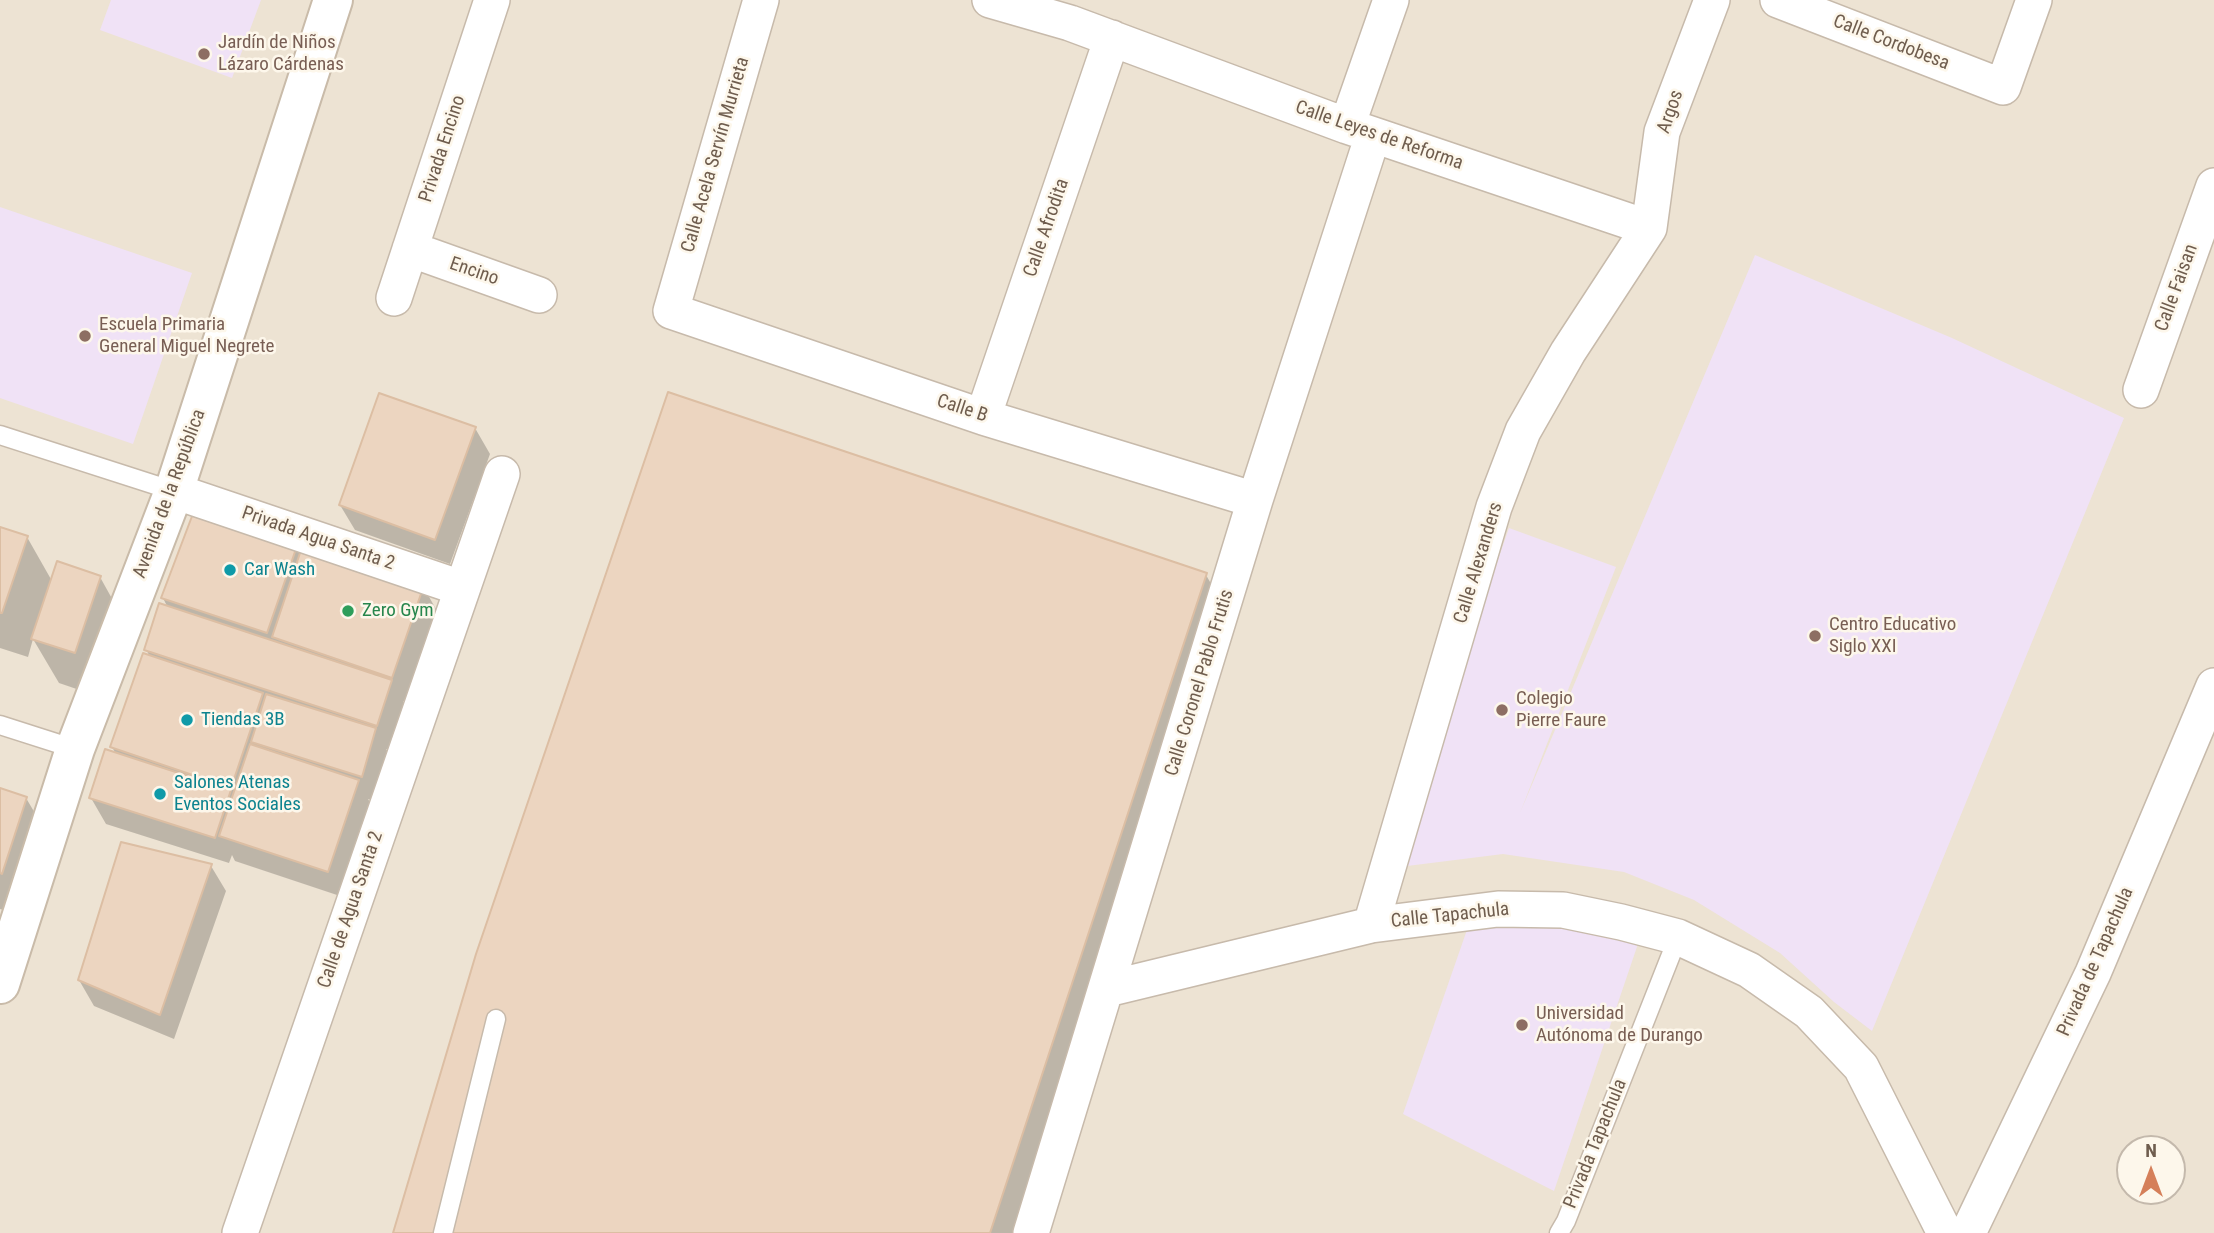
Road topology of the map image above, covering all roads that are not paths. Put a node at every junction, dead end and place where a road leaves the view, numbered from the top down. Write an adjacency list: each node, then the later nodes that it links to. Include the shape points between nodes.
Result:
1 (333, 0): 22 (main road, Avenida de la República)
2 (492, 0): 14 (street, Privada Encino)
3 (761, 0): 17 (street, Calle Acela Servín Murrieta)
4 (990, 0): 9 (street, Calle Leyes de Reforma)
5 (1391, 0): 11 (street, Calle Coronel Pablo Frutis)
6 (1712, 0): 13 (street, Argos, via 1662,132)
7 (1779, 0): 8 (street, Calle Cordobesa, via 2003,87)
8 (2034, 0)
9 (1074, 12): 10 (street, Calle Leyes de Reforma)
10 (1112, 38): 11 (street, Calle Leyes de Reforma); 19 (street, Calle Afrodita)
11 (1360, 130): 13 (street, Calle Leyes de Reforma); 23 (street, Calle Coronel Pablo Frutis)
12 (2214, 186): 18 (street, Calle Faisan)
13 (1649, 228): 28 (street, Calle Alexanders, via 1523,431 1494,507)
14 (410, 249): 15 (street, Encino); 16 (street, Privada Encino)
15 (539, 295)
16 (394, 298)
17 (671, 311): 19 (street, Calle B)
18 (2141, 390)
19 (983, 417): 23 (street, Calle B)
20 (0, 435): 22 (lane)
21 (502, 474): 24 (street, Calle de Agua Santa 2)
22 (174, 491): 24 (street, Privada Agua Santa 2); 27 (main road, Avenida de la República)
23 (1255, 500): 31 (street, Calle Coronel Pablo Frutis)
24 (461, 588): 33 (street, Calle de Agua Santa 2)
25 (2214, 686): 38 (street, Privada de Tapachula, via 2093,973)
26 (0, 725): 27 (lane)
27 (75, 749): 30 (main road, Avenida de la República)
28 (1371, 925): 29 (street, Calle Tapachula, via 1499,909 1563,910); 31 (street, Calle Tapachula)
29 (1678, 937): 36 (lane, Privada Tapachula); 37 (street, Calle Tapachula, via 1749,971 1809,1012 1861,1067)
30 (3, 967)
31 (1107, 989): 35 (street, Calle Coronel Pablo Frutis)
32 (496, 1019): 34 (lane)
33 (240, 1233)
34 (443, 1233)
35 (1031, 1233)
36 (1559, 1233)
37 (1945, 1233)
38 (1968, 1233)

